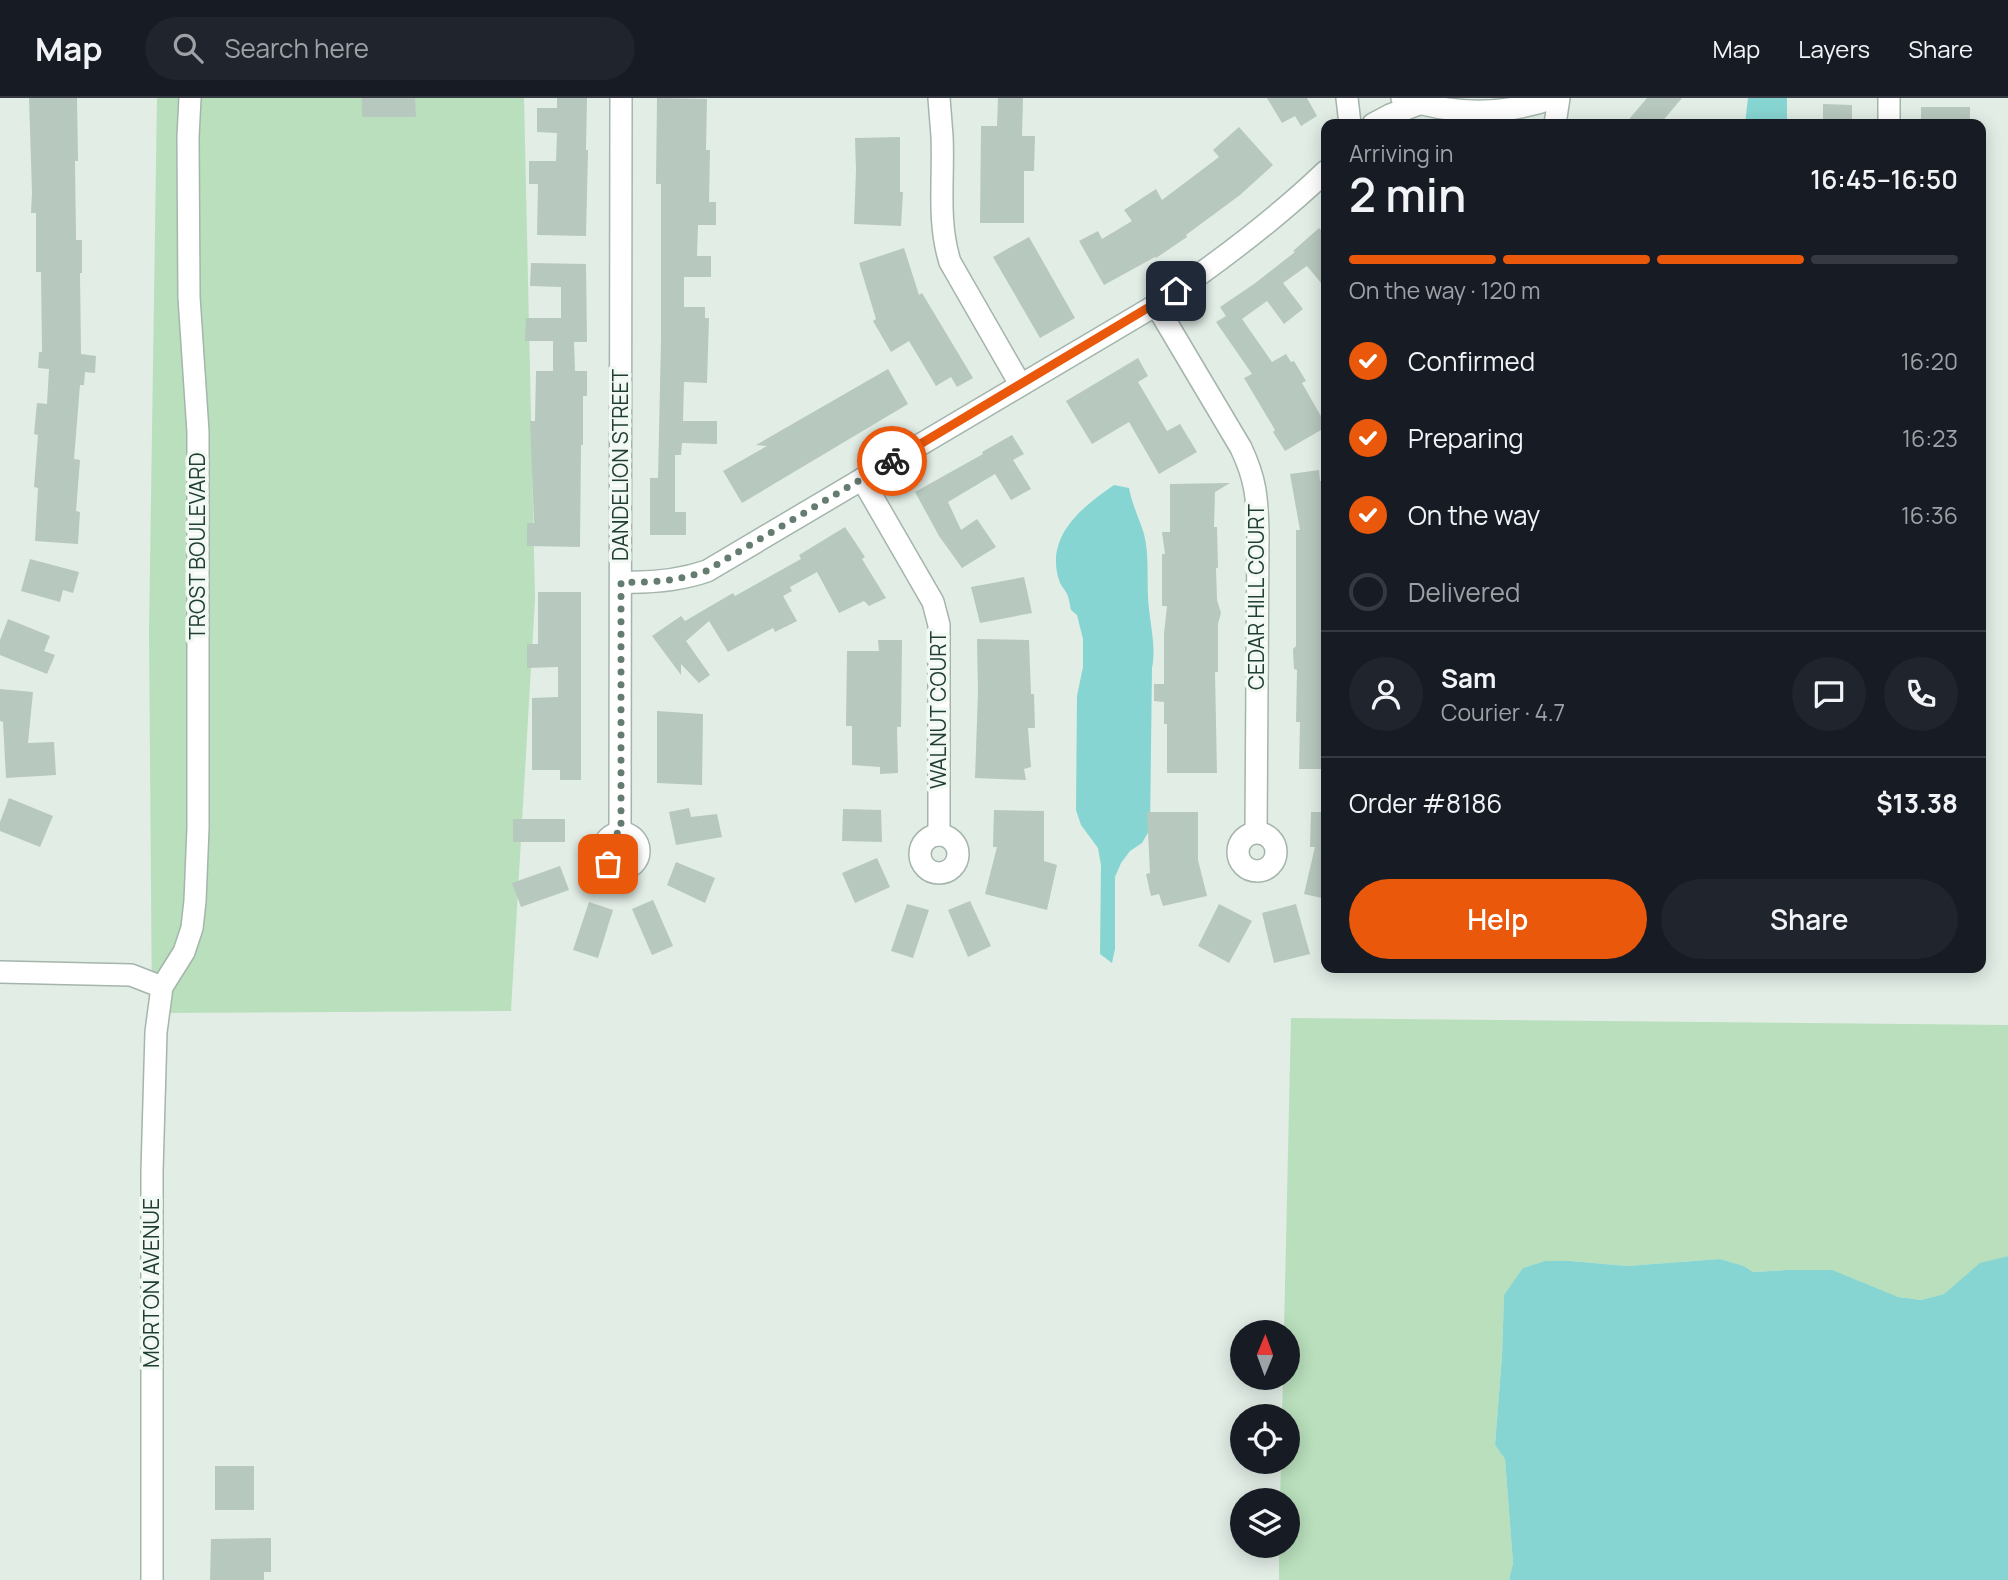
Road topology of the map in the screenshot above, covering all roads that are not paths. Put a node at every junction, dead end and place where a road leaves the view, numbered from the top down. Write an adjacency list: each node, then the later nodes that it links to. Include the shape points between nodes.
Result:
1 (190, 98): 24 (street, TROST BOULEVARD, via 189,297 198,432 197,840 192,928 184,952)
2 (621, 98): 19 (street, DANDELION STREET)
3 (939, 98): 17 (street, via 944,243 950,262)
4 (1347, 98): 10 (street)
5 (1553, 98): 9 (street)
6 (1559, 98): 13 (street)
7 (1889, 98): 14 (street)
8 (1411, 101): 9 (street, via 1462,111); 11 (street)
9 (1500, 110): 12 (street)
10 (1349, 119)
11 (1381, 119)
12 (1512, 119)
13 (1556, 119)
14 (1889, 119)
15 (1321, 176): 16 (street, via 1216,264)
16 (1156, 305): 17 (street); 21 (street, CEDAR HILL COURT, via 1241,449 1256,489)
17 (1020, 384): 18 (street)
18 (863, 479): 19 (street, via 706,571 665,582); 22 (street, WALNUT COURT, via 933,601 939,625)
19 (621, 582): 20 (street, DANDELION STREET)
20 (621, 832)
21 (1256, 832)
22 (939, 835)
23 (0, 972): 24 (street, via 131,975)
24 (162, 987): 25 (street, MORTON AVENUE, via 154,1053 152,1171)
25 (152, 1580)

